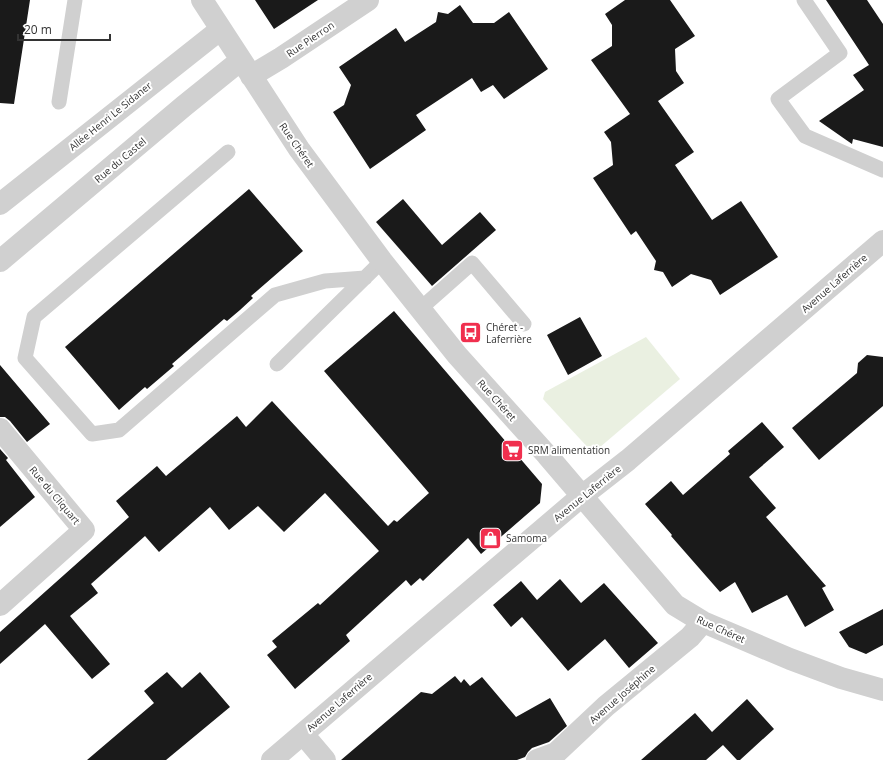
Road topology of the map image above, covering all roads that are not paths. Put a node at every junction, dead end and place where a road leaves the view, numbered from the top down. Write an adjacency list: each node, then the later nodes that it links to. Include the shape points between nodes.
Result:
1 (75, 0): 7 (lane)
2 (202, 0): 5 (street, Rue Chéret)
3 (368, 0): 6 (street, Rue Pierron, via 281,58)
4 (804, 0): 9 (lane, via 840,53 778,99 806,136)
5 (221, 29): 6 (street, Rue Chéret); 10 (street, Allée Henri Le Sidaner)
6 (246, 68): 12 (street, Rue du Castel, via 184,106); 13 (street, Rue Chéret, via 299,149)
7 (59, 102)
8 (228, 152): 14 (lane, via 34,317 25,358 92,434 119,430 275,295 325,281)
9 (883, 170)
10 (0, 204)
11 (883, 241): 19 (street, Avenue Laferrière, via 628,460)
12 (0, 261)
13 (382, 261): 14 (lane); 15 (street, Rue Chéret)
14 (365, 278): 17 (lane)
15 (420, 309): 16 (lane, via 472,263); 19 (street, Rue Chéret, via 457,355)
16 (524, 324)
17 (277, 364)
18 (0, 429): 20 (street, Rue du Cliquart, via 84,530)
19 (582, 496): 21 (street, Rue Chéret, via 675,605); 23 (street, Avenue Laferrière)
20 (0, 605)
21 (703, 622): 22 (street, Rue Chéret, via 834,676); 26 (street, Avenue Joséphine, via 690,637 606,706 556,753)
22 (883, 690)
23 (303, 734): 24 (street, Avenue Laferrière); 25 (street)
24 (272, 760)
25 (325, 760)
26 (537, 760)

